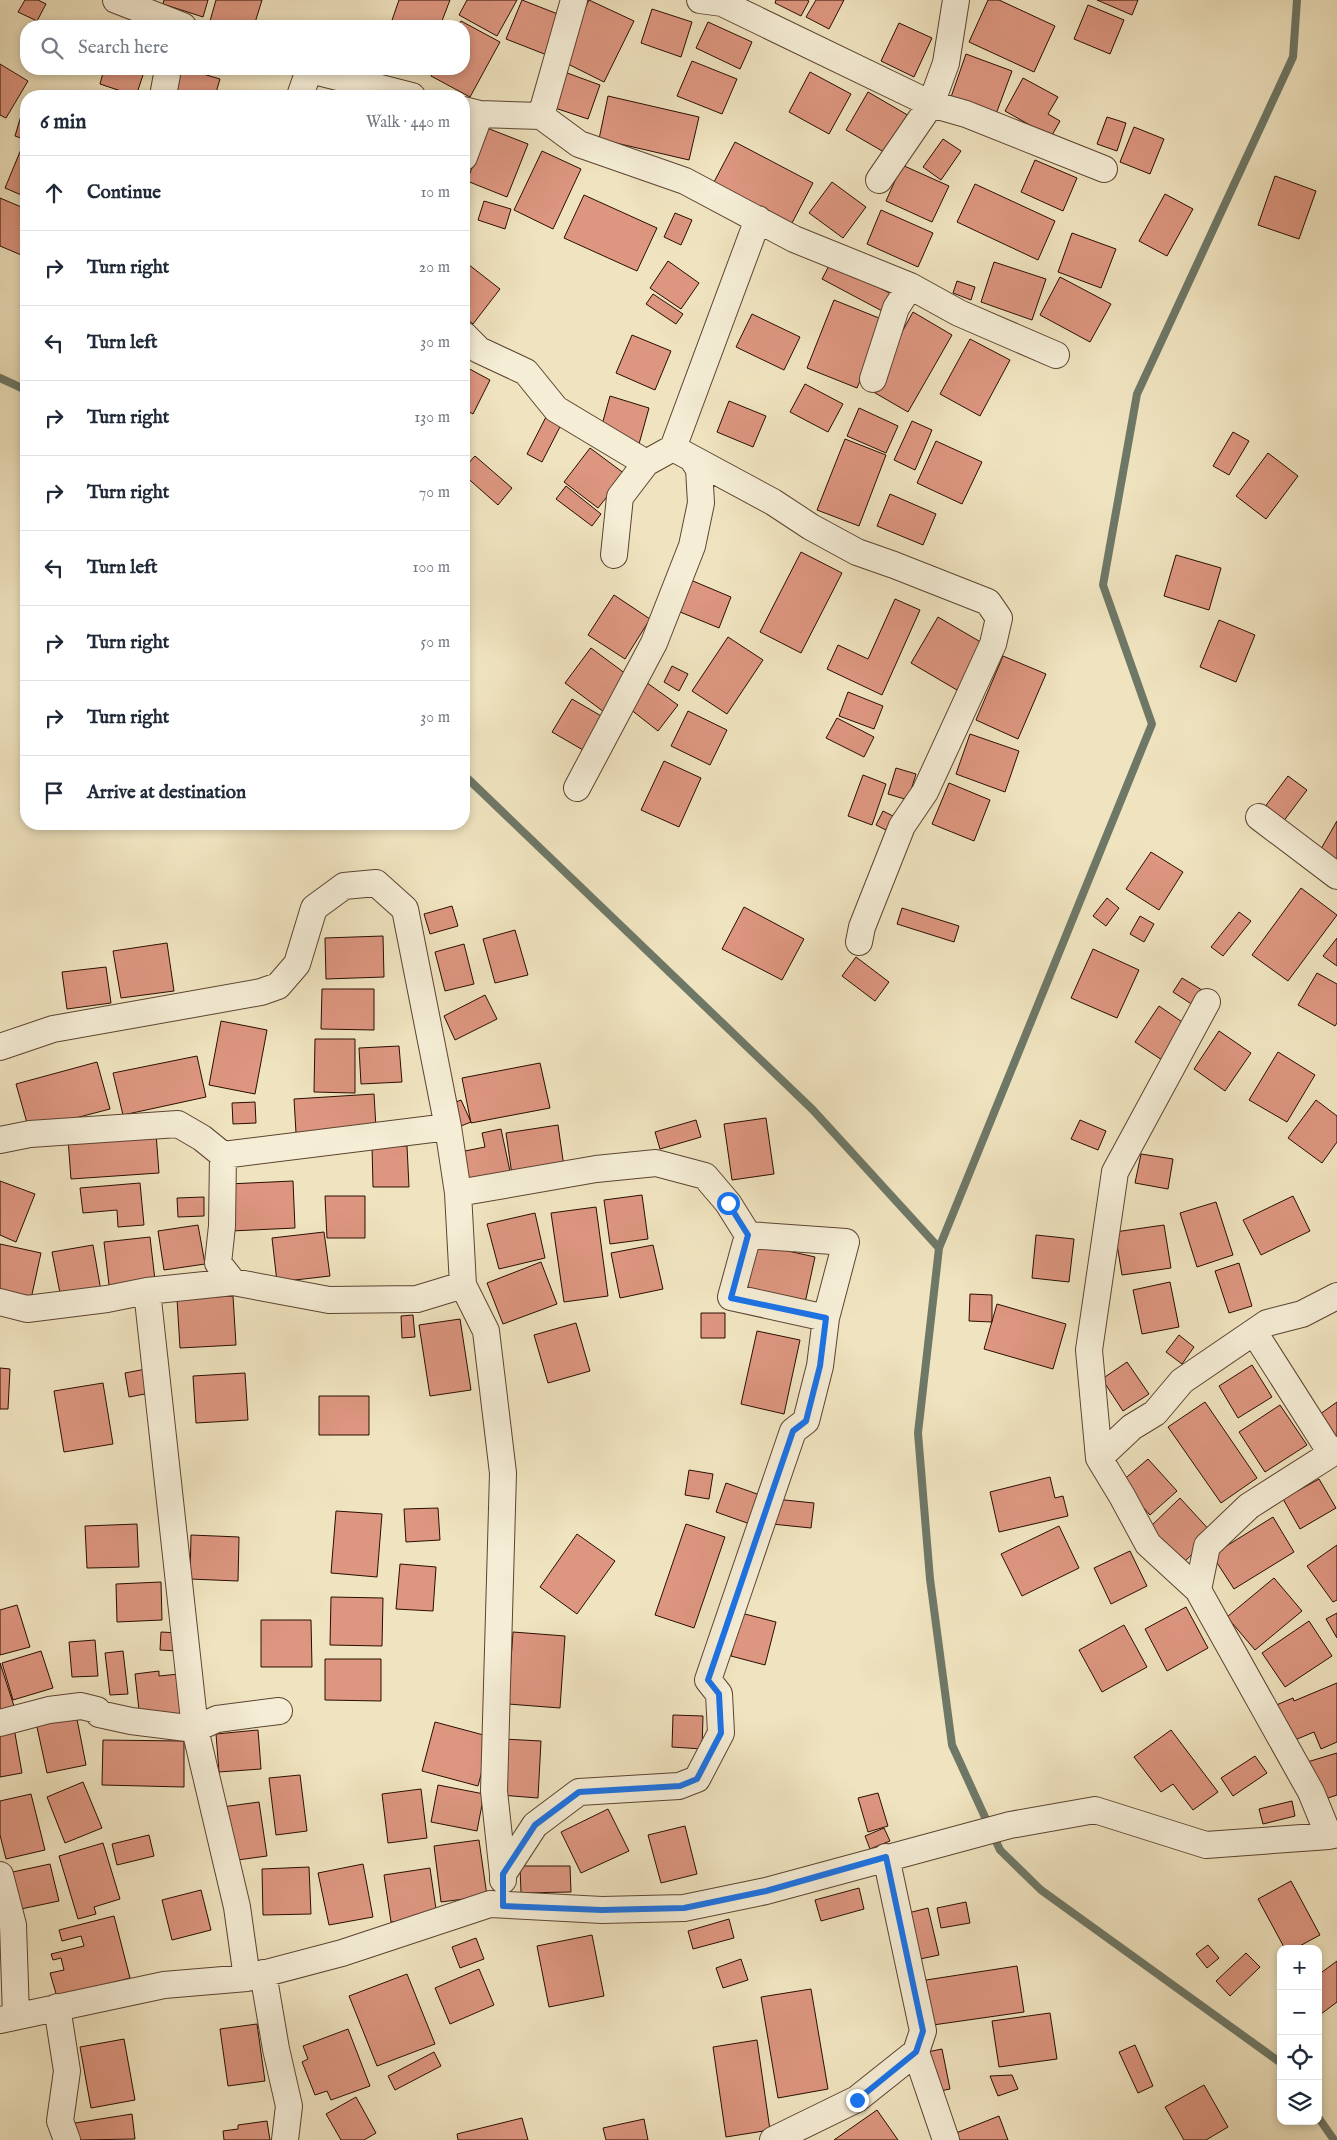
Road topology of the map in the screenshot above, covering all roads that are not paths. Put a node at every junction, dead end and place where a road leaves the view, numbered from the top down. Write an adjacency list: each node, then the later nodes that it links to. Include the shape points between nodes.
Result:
1 (116, 0): 5 (street)
2 (574, 0): 14 (street)
3 (700, 0): 12 (street, via 722,3)
4 (956, 0): 12 (street, via 946,63)
5 (166, 20)
6 (167, 75): 9 (street)
7 (305, 75): 10 (street)
8 (330, 75): 11 (street)
9 (164, 90)
10 (302, 90)
11 (389, 90)
12 (931, 104): 15 (street, via 966,114); 16 (street)
13 (472, 112): 14 (street)
14 (541, 116): 17 (street, via 579,144 684,181)
15 (1104, 169)
16 (879, 180)
17 (758, 219): 18 (street, via 794,239); 22 (street)
18 (910, 286): 20 (street, via 959,313); 21 (street, via 896,308)
19 (470, 341): 23 (street, via 479,350 526,372 556,409)
20 (1056, 355)
21 (873, 379)
22 (683, 454): 23 (street); 25 (street, via 699,469 701,503 692,546 654,643); 28 (street, via 857,552 988,602 999,618 993,644 925,792 902,826)
23 (646, 463): 24 (street, via 620,497)
24 (614, 555)
25 (577, 788)
26 (1258, 818): 27 (street)
27 (1337, 876)
28 (859, 942)
29 (1207, 1002): 44 (street, via 1115,1172 1089,1350)
30 (0, 1047): 31 (street, via 53,1028 261,992 278,986 297,964 314,908 344,886 376,883 405,909)
31 (448, 1127): 33 (street); 34 (street)
32 (0, 1140): 33 (street, via 30,1134 178,1124)
33 (223, 1155): 36 (street, via 218,1263)
34 (458, 1193): 35 (street, via 596,1169 656,1163 705,1176 728,1203); 37 (street)
35 (748, 1235): 41 (street, via 731,1298); 41 (street, via 846,1242)
36 (233, 1282): 37 (street, via 329,1300 417,1298); 38 (street)
37 (463, 1284): 51 (street, via 486,1331 502,1474 494,1790)
38 (146, 1291): 39 (street, via 27,1309); 48 (street)
39 (0, 1302)
40 (1334, 1304): 42 (street, via 1267,1323)
41 (826, 1318): 51 (street, via 820,1366 806,1421 793,1431 708,1680 719,1694 721,1733 697,1779 680,1786 579,1792 535,1825)
42 (1254, 1332): 43 (street); 44 (street, via 1182,1381 1156,1413 1132,1427)
43 (1334, 1451): 45 (street, via 1249,1506 1207,1546)
44 (1099, 1458): 45 (street, via 1148,1544)
45 (1198, 1590): 49 (street)
46 (279, 1712): 48 (street, via 218,1719)
47 (0, 1723): 48 (street, via 49,1710 81,1706 131,1721)
48 (195, 1730): 54 (street)
49 (1333, 1835): 50 (street, via 1206,1845 1095,1810 1010,1825)
50 (886, 1857): 53 (street, via 766,1891 684,1908 602,1910); 57 (street, via 923,2031)
51 (503, 1874): 53 (street)
52 (0, 1875): 56 (street, via 13,1925)
53 (503, 1906): 54 (street, via 490,1904 342,1953)
54 (255, 1975): 55 (street, via 164,1985); 59 (street, via 289,2106)
55 (58, 2007): 56 (street); 58 (street, via 67,2071 60,2122)
56 (8, 2018)
57 (916, 2052): 60 (street, via 857,2100); 61 (street)
58 (67, 2140)
59 (285, 2140)
60 (773, 2140)
61 (946, 2140)

